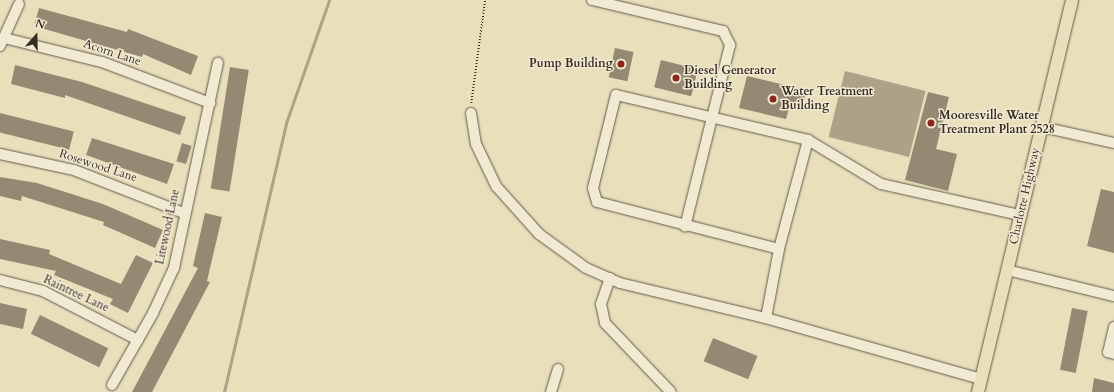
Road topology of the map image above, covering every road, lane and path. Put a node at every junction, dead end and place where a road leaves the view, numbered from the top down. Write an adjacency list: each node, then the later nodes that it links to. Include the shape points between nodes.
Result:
1 (485, 0): 8 (path)
2 (592, 0): 9 (street, via 723,32 730,44)
3 (1072, 0): 10 (main road, Charlotte Highway)
4 (19, 4): 5 (street)
5 (2, 42): 7 (street, Acorn Lane, via 102,62)
6 (218, 63): 7 (street, Litewood Lane)
7 (210, 103): 14 (street, Litewood Lane)
8 (470, 113): 19 (street, via 476,144 496,186 539,234 586,268)
9 (712, 118): 11 (street); 16 (street); 16 (street, via 616,95 592,188 597,202)
10 (1042, 127): 12 (street); 15 (main road, Charlotte Highway)
11 (808, 140): 15 (street, via 881,184); 17 (street)
12 (1114, 143)
13 (0, 154): 14 (street, Rosewood Lane, via 74,170)
14 (184, 213): 24 (street, Litewood Lane, via 174,268)
15 (1020, 215): 18 (main road, Charlotte Highway)
16 (684, 227): 17 (street)
17 (779, 249): 22 (street)
18 (1007, 270): 21 (street); 27 (main road, Charlotte Highway)
19 (610, 278): 22 (street); 30 (street, via 601,304 605,323)
20 (0, 280): 24 (street, Raintree Lane, via 43,291)
21 (1114, 296)
22 (766, 318): 27 (street)
23 (1114, 327): 25 (street, via 1108,352)
24 (138, 340): 28 (street, Litewood Lane)
25 (1114, 354)
26 (558, 369): 29 (street)
27 (981, 379): 31 (main road, Charlotte Highway)
28 (112, 385)
29 (551, 392)
30 (671, 392)
31 (978, 392)

